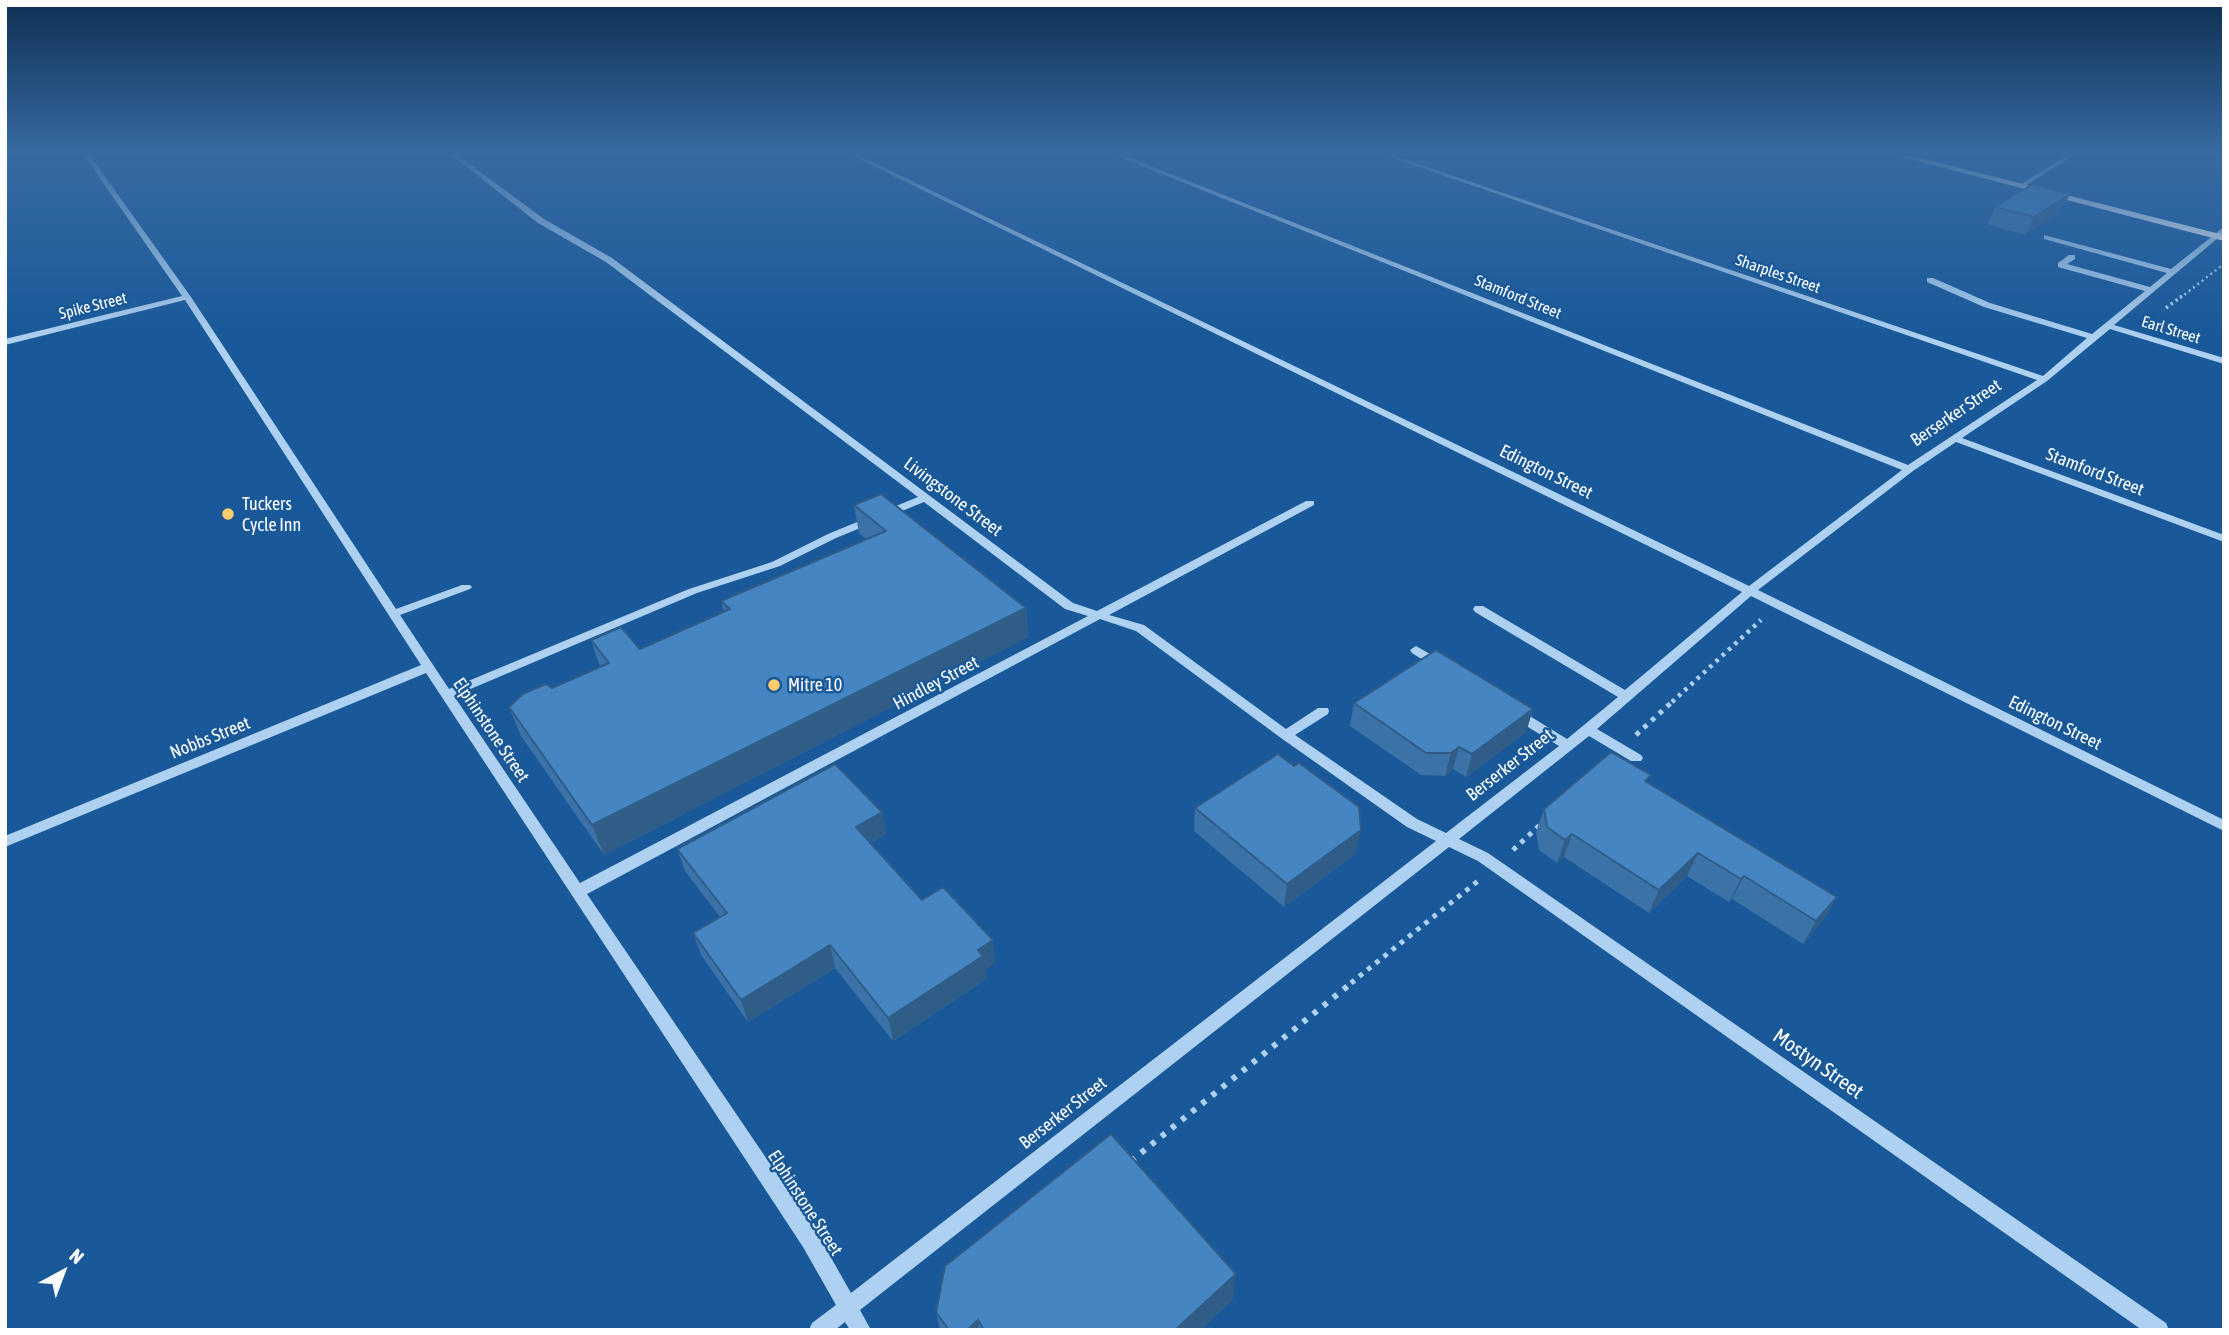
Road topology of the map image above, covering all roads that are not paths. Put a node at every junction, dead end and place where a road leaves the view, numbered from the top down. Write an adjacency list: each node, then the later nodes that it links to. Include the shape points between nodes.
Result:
1 (130, 216): 13 (street, Elphinstone Street)
2 (535, 216): 21 (street, Livingstone Street, via 609,260)
3 (982, 216): 25 (street, Edington Street)
4 (1274, 216): 20 (street, Stamford Street)
5 (1569, 216): 18 (street, Sharples Street)
6 (2147, 216): 7 (main road)
7 (2221, 234): 10 (street, Berserker Street)
8 (2047, 237): 10 (street)
9 (2072, 257): 12 (street, via 2061,265)
10 (2173, 272): 12 (street, Berserker Street)
11 (1930, 280): 15 (street, via 1987,305)
12 (2152, 290): 14 (street, Berserker Street)
13 (187, 297): 16 (street, Spike Street); 27 (street, Elphinstone Street)
14 (2110, 326): 15 (street, Berserker Street); 17 (street, Earl Street)
15 (2095, 338): 18 (street, Berserker Street)
16 (5, 342)
17 (2224, 361)
18 (2044, 379): 19 (street, Berserker Street)
19 (1954, 438): 20 (street, Berserker Street); 23 (street, Stamford Street)
20 (1909, 470): 25 (street, Berserker Street)
21 (925, 498): 28 (street, Livingstone Street, via 1069,606); 32 (street, via 776,564 693,591)
22 (1310, 503): 28 (street, Hindley Street)
23 (2224, 539)
24 (466, 587): 27 (street)
25 (1750, 591): 33 (street, Berserker Street); 40 (street, Edington Street)
26 (1479, 609): 33 (street)
27 (393, 614): 30 (street, Elphinstone Street)
28 (1100, 617): 37 (street, Livingstone Street, via 1140,628); 43 (street, Hindley Street)
29 (1416, 650): 31 (street)
30 (428, 667): 32 (street, Elphinstone Street); 42 (street, Nobbs Street)
31 (1448, 670)
32 (446, 695): 43 (street, Elphinstone Street)
33 (1627, 697): 36 (street, Berserker Street)
34 (1503, 705): 38 (street)
35 (1322, 710): 37 (street)
36 (1589, 730): 38 (street, Berserker Street); 39 (street)
37 (1286, 735): 41 (street, Livingstone Street, via 1412,823)
38 (1568, 746): 41 (street, Berserker Street)
39 (1636, 758)
40 (2224, 826)
41 (1449, 840): 44 (street, Berserker Street); 47 (street, Mostyn Street, via 1483,857)
42 (5, 842)
43 (577, 892): 44 (street, Elphinstone Street, via 810,1240)
44 (848, 1307): 45 (street, Berserker Street); 46 (street, Elphinstone Street)
45 (819, 1330)
46 (861, 1330)
47 (2159, 1330)

